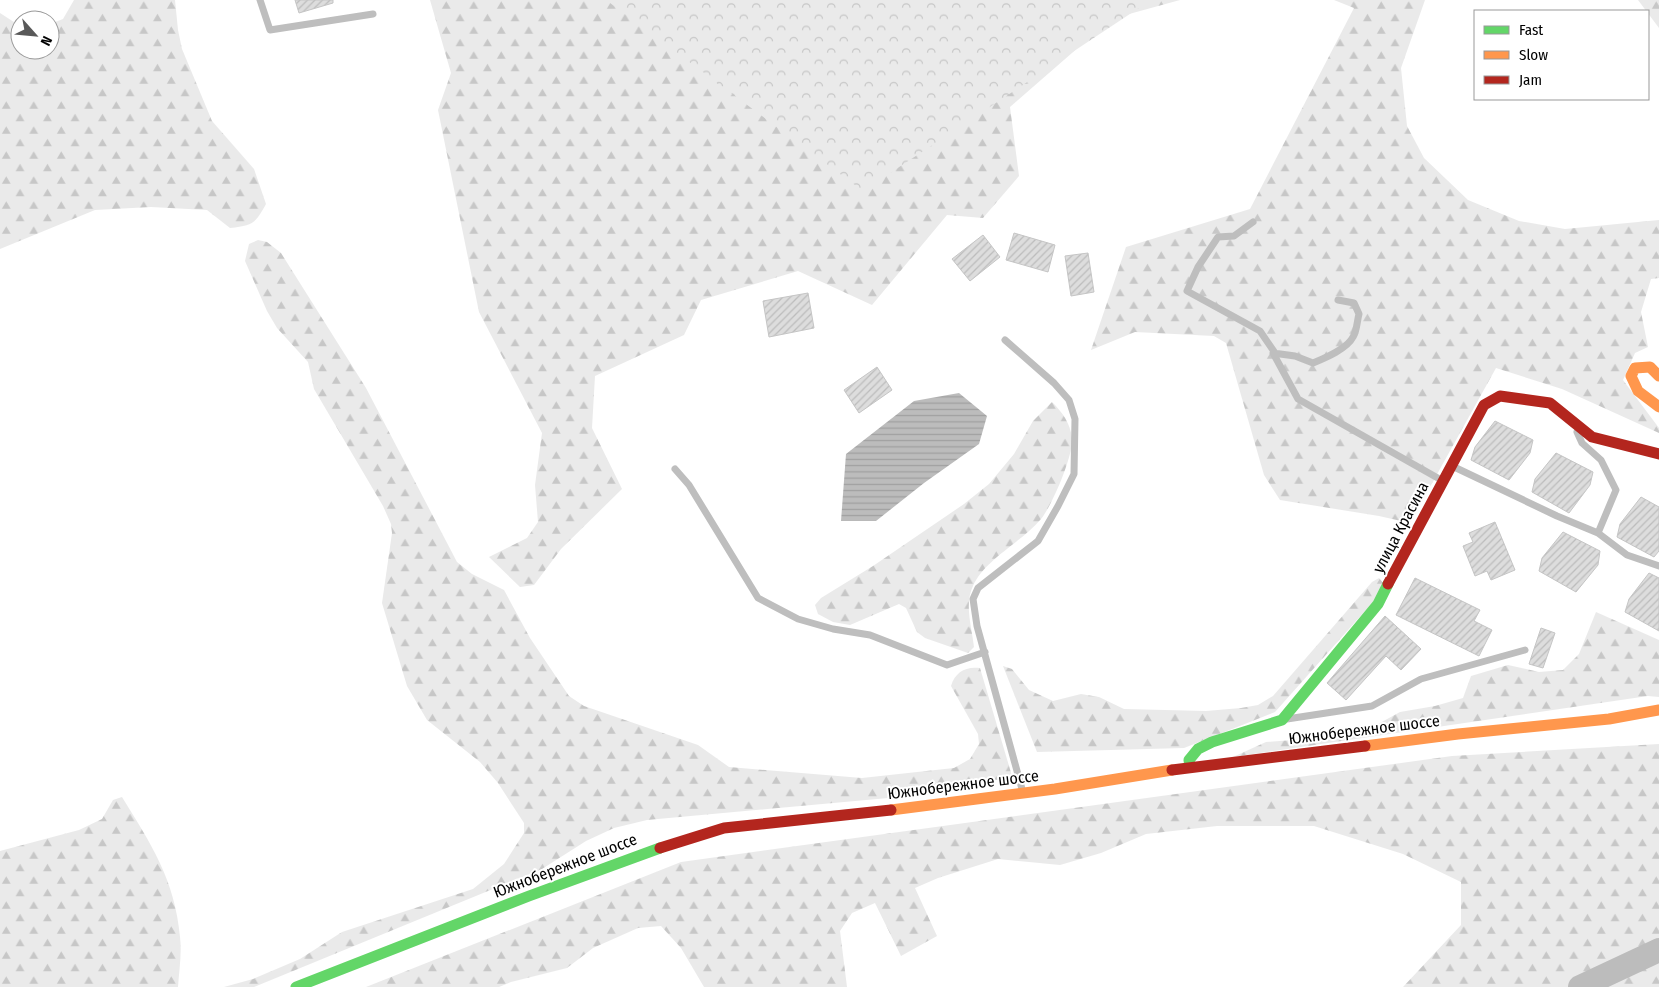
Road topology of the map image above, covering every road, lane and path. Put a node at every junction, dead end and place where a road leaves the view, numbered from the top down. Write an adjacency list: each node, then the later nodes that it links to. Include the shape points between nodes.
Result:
1 (260, 0): 2 (lane, via 270,30)
2 (373, 14)
3 (1253, 222): 6 (lane, via 1234,236 1218,236 1187,291 1260,331)
4 (1338, 300): 6 (lane, via 1354,303 1359,314 1353,338 1347,344 1313,363)
5 (1005, 340): 17 (lane, via 1069,400 1075,419 1074,474 1038,540 978,588 973,599)
6 (1275, 353): 13 (lane, via 1298,398)
7 (1659, 376): 8 (main road, via 1650,367 1635,368 1631,376 1638,391)
8 (1659, 407)
9 (1571, 420): 10 (main road, улица Красина, via 1592,437); 11 (main road, улица Красина, via 1550,403 1500,396 1484,405); 14 (lane, via 1582,443 1601,460 1616,490)
10 (1659, 454)
11 (1451, 466): 13 (main road, улица Красина); 14 (lane)
12 (676, 469): 17 (lane, via 758,598 771,606 814,624 870,635 947,665)
13 (1443, 482): 20 (main road, улица Красина, via 1378,604)
14 (1598, 533): 15 (lane, via 1627,555)
15 (1659, 566)
16 (1525, 650): 20 (lane, via 1421,679 1372,706)
17 (985, 652): 23 (lane)
18 (1659, 710): 22 (main road, Южнобережное шоссе, via 1609,719)
19 (1659, 717): 21 (main road)
20 (1282, 720): 22 (main road, via 1198,749 1190,760)
21 (1479, 744)
22 (1190, 767): 23 (main road, Южнобережное шоссе)
23 (1023, 792): 26 (main road, Южнобережное шоссе, via 724,828 672,843 520,899)
24 (1061, 800): 25 (main road, Южнобережное шоссе)
25 (902, 820)
26 (296, 987)

